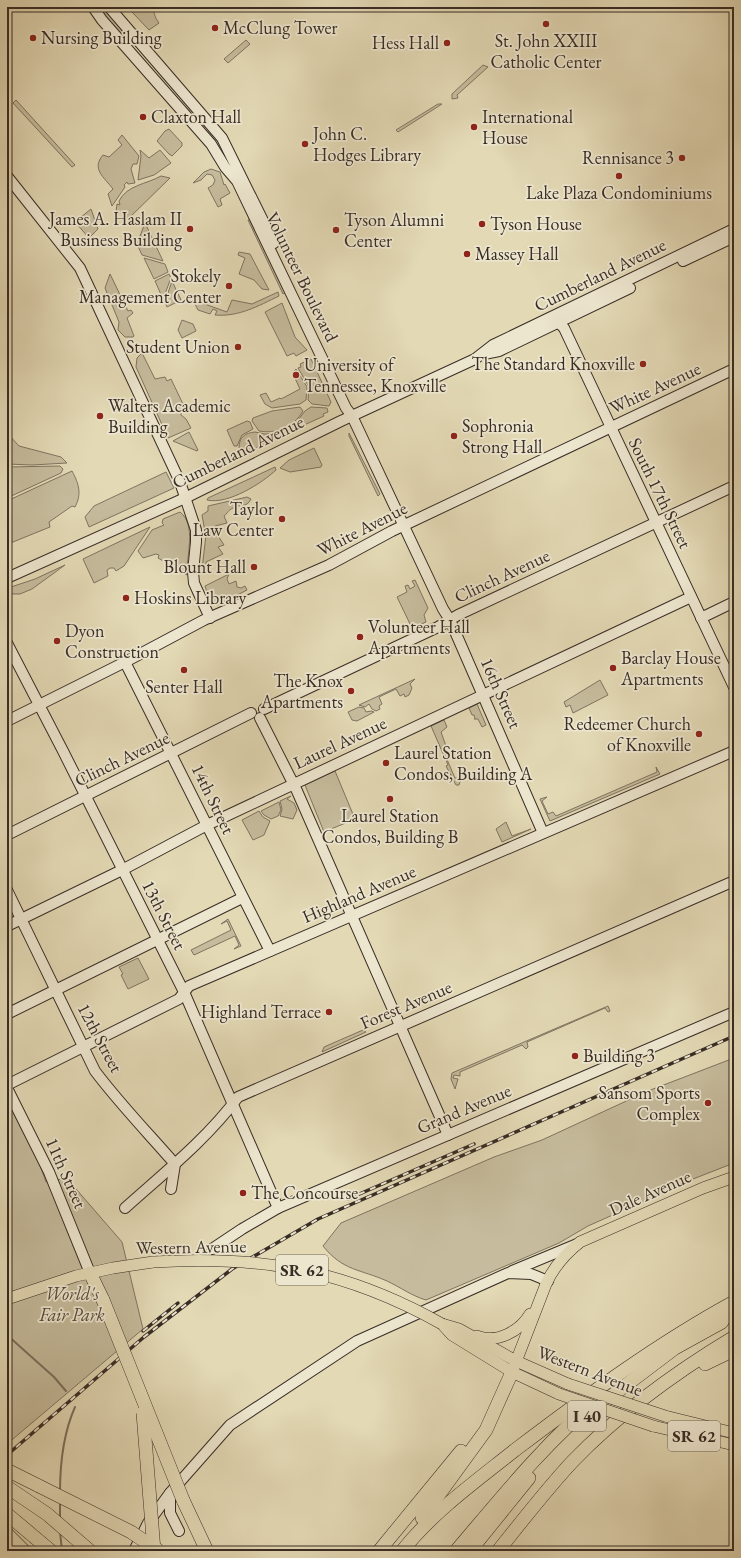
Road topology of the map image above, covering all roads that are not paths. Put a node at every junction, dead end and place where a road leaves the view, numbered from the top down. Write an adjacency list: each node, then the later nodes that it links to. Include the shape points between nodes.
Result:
1 (93, 7): 4 (street, Volunteer Boulevard)
2 (109, 7): 3 (street, Volunteer Boulevard)
3 (140, 44): 4 (street); 5 (street, Volunteer Boulevard)
4 (130, 52): 6 (street, Volunteer Boulevard)
5 (178, 87): 6 (street); 8 (street, Volunteer Boulevard, via 222,138)
6 (168, 95): 8 (street, Volunteer Boulevard, via 211,144 237,181)
7 (7, 176): 16 (street, via 80,268 180,482)
8 (264, 229): 13 (street, Volunteer Boulevard, via 346,408)
9 (734, 229): 11 (street, Cumberland Avenue)
10 (734, 237): 11 (street, Cumberland Avenue)
11 (556, 320): 13 (street, Cumberland Avenue, via 499,351 483,354); 14 (street, South 17th Street, via 564,328)
12 (734, 369): 14 (street, White Avenue)
13 (352, 416): 16 (street, Cumberland Avenue); 18 (street, 16th Street)
14 (611, 428): 17 (street, South 17th Street); 18 (street, White Avenue)
15 (734, 486): 17 (street, Clinch Avenue)
16 (185, 498): 19 (street, Cumberland Avenue); 22 (street, via 196,530 194,583)
17 (656, 523): 20 (street, South 17th Street); 24 (street, Clinch Avenue)
18 (404, 526): 22 (street, White Avenue, via 329,565); 24 (street, 16th Street)
19 (7, 578)
20 (692, 596): 23 (street, South 17th Street); 28 (street, Laurel Avenue)
21 (734, 602): 23 (street)
22 (210, 618): 26 (street, White Avenue)
23 (701, 618): 27 (street, South 17th Street)
24 (450, 620): 28 (street, 16th Street); 30 (street, Clinch Avenue)
25 (7, 643): 29 (street, 13th Street)
26 (125, 662): 29 (street, White Avenue); 33 (street, 14th Street)
27 (734, 687)
28 (484, 693): 34 (street, Laurel Avenue); 37 (street, 16th Street)
29 (40, 705): 31 (street, White Avenue); 35 (street, 13th Street)
30 (259, 713): 33 (street, Clinch Avenue); 34 (street)
31 (7, 721)
32 (734, 750): 37 (street, Highland Avenue)
33 (171, 753): 35 (street, Clinch Avenue); 36 (street, 14th Street)
34 (294, 783): 36 (street, Laurel Avenue); 43 (street)
35 (86, 796): 38 (street, Clinch Avenue); 39 (street, 13th Street)
36 (207, 825): 39 (street, Laurel Avenue); 42 (street, 14th Street)
37 (543, 833): 43 (street, Highland Avenue)
38 (7, 835)
39 (122, 870): 44 (street, Laurel Avenue); 46 (street, 13th Street)
40 (734, 881): 52 (street, Forest Avenue)
41 (7, 890): 44 (street, 12th Street)
42 (242, 898): 46 (street); 47 (street, 14th Street)
43 (352, 916): 47 (street, Highland Avenue); 52 (street)
44 (22, 919): 45 (street, Laurel Avenue); 48 (street, 12th Street)
45 (7, 926)
46 (157, 940): 48 (street); 49 (street, 13th Street)
47 (270, 951): 49 (street, Highland Avenue, via 189,986)
48 (56, 989): 51 (street); 53 (street, 12th Street)
49 (184, 992): 53 (street, Highland Avenue, via 178,999); 56 (street, 13th Street)
50 (734, 1012): 57 (street, Grand Avenue)
51 (7, 1014)
52 (401, 1026): 56 (street, Forest Avenue, via 238,1097); 57 (street)
53 (83, 1046): 54 (street, Highland Avenue); 58 (street, 12th Street, via 95,1071 110,1091)
54 (7, 1085)
55 (7, 1088): 65 (street, 11th Street, via 49,1172)
56 (232, 1104): 58 (street, Forest Avenue); 62 (street, 13th Street)
57 (448, 1135): 62 (street, Grand Avenue)
58 (175, 1164): 60 (street); 61 (street, Forest Avenue)
59 (734, 1176): 63 (main road, Dale Avenue)
60 (171, 1189)
61 (125, 1208)
62 (278, 1208): 64 (street, Grand Avenue)
63 (580, 1242): 66 (street, Dale Avenue); 67 (main road, Dale Avenue, via 565,1254)
64 (212, 1249)
65 (90, 1273): 68 (main road, Western Avenue / SR 62); 71 (main road, Western Avenue / SR 62, bridge, via 153,1262 225,1260 302,1269 365,1288); 76 (highway, bridge)
66 (508, 1273): 67 (street, via 531,1274); 83 (street, Dale Avenue, via 370,1334 317,1367 230,1425)
67 (547, 1282): 72 (main road, via 540,1290 525,1322 514,1331 486,1338); 75 (main road, Dale Avenue)
68 (7, 1299)
69 (734, 1302): 95 (highway, via 688,1328 540,1431 443,1507)
70 (734, 1314): 96 (highway, via 702,1327 656,1355 566,1426 504,1493); 97 (highway, I 40, via 670,1352 603,1402 576,1426 530,1477)
71 (442, 1324): 72 (main road, Western Avenue / SR 62); 75 (main road, Western Avenue / SR 62, via 452,1335)
72 (459, 1329): 75 (main road, Western Avenue / SR 62)
73 (734, 1337): 77 (highway, I 40)
74 (734, 1350): 77 (highway)
75 (514, 1367): 78 (highway); 79 (main road, Western Avenue / SR 62, bridge, via 665,1416); 80 (main road, Western Avenue / SR 62, bridge, via 559,1394 653,1426)
76 (132, 1373): 91 (highway, bridge, via 142,1406 146,1435); 93 (highway, bridge, via 183,1500)
77 (649, 1395): 98 (highway, I 40, via 606,1429 573,1462)
78 (493, 1413): 94 (highway); 95 (highway, via 486,1430)
79 (734, 1433)
80 (734, 1445)
81 (7, 1470): 92 (highway, bridge, via 110,1521)
82 (7, 1487): 89 (highway, via 47,1514)
83 (170, 1493): 85 (street, via 170,1513); 90 (street, Dale Avenue, via 148,1523)
84 (7, 1514): 88 (highway)
85 (179, 1531)
86 (7, 1534): 87 (highway)
87 (24, 1551)
88 (51, 1551)
89 (90, 1551)
90 (134, 1551)
91 (154, 1551)
92 (159, 1551)
93 (207, 1551)
94 (379, 1551)
95 (401, 1551)
96 (456, 1551)
97 (470, 1551)
98 (498, 1551)

